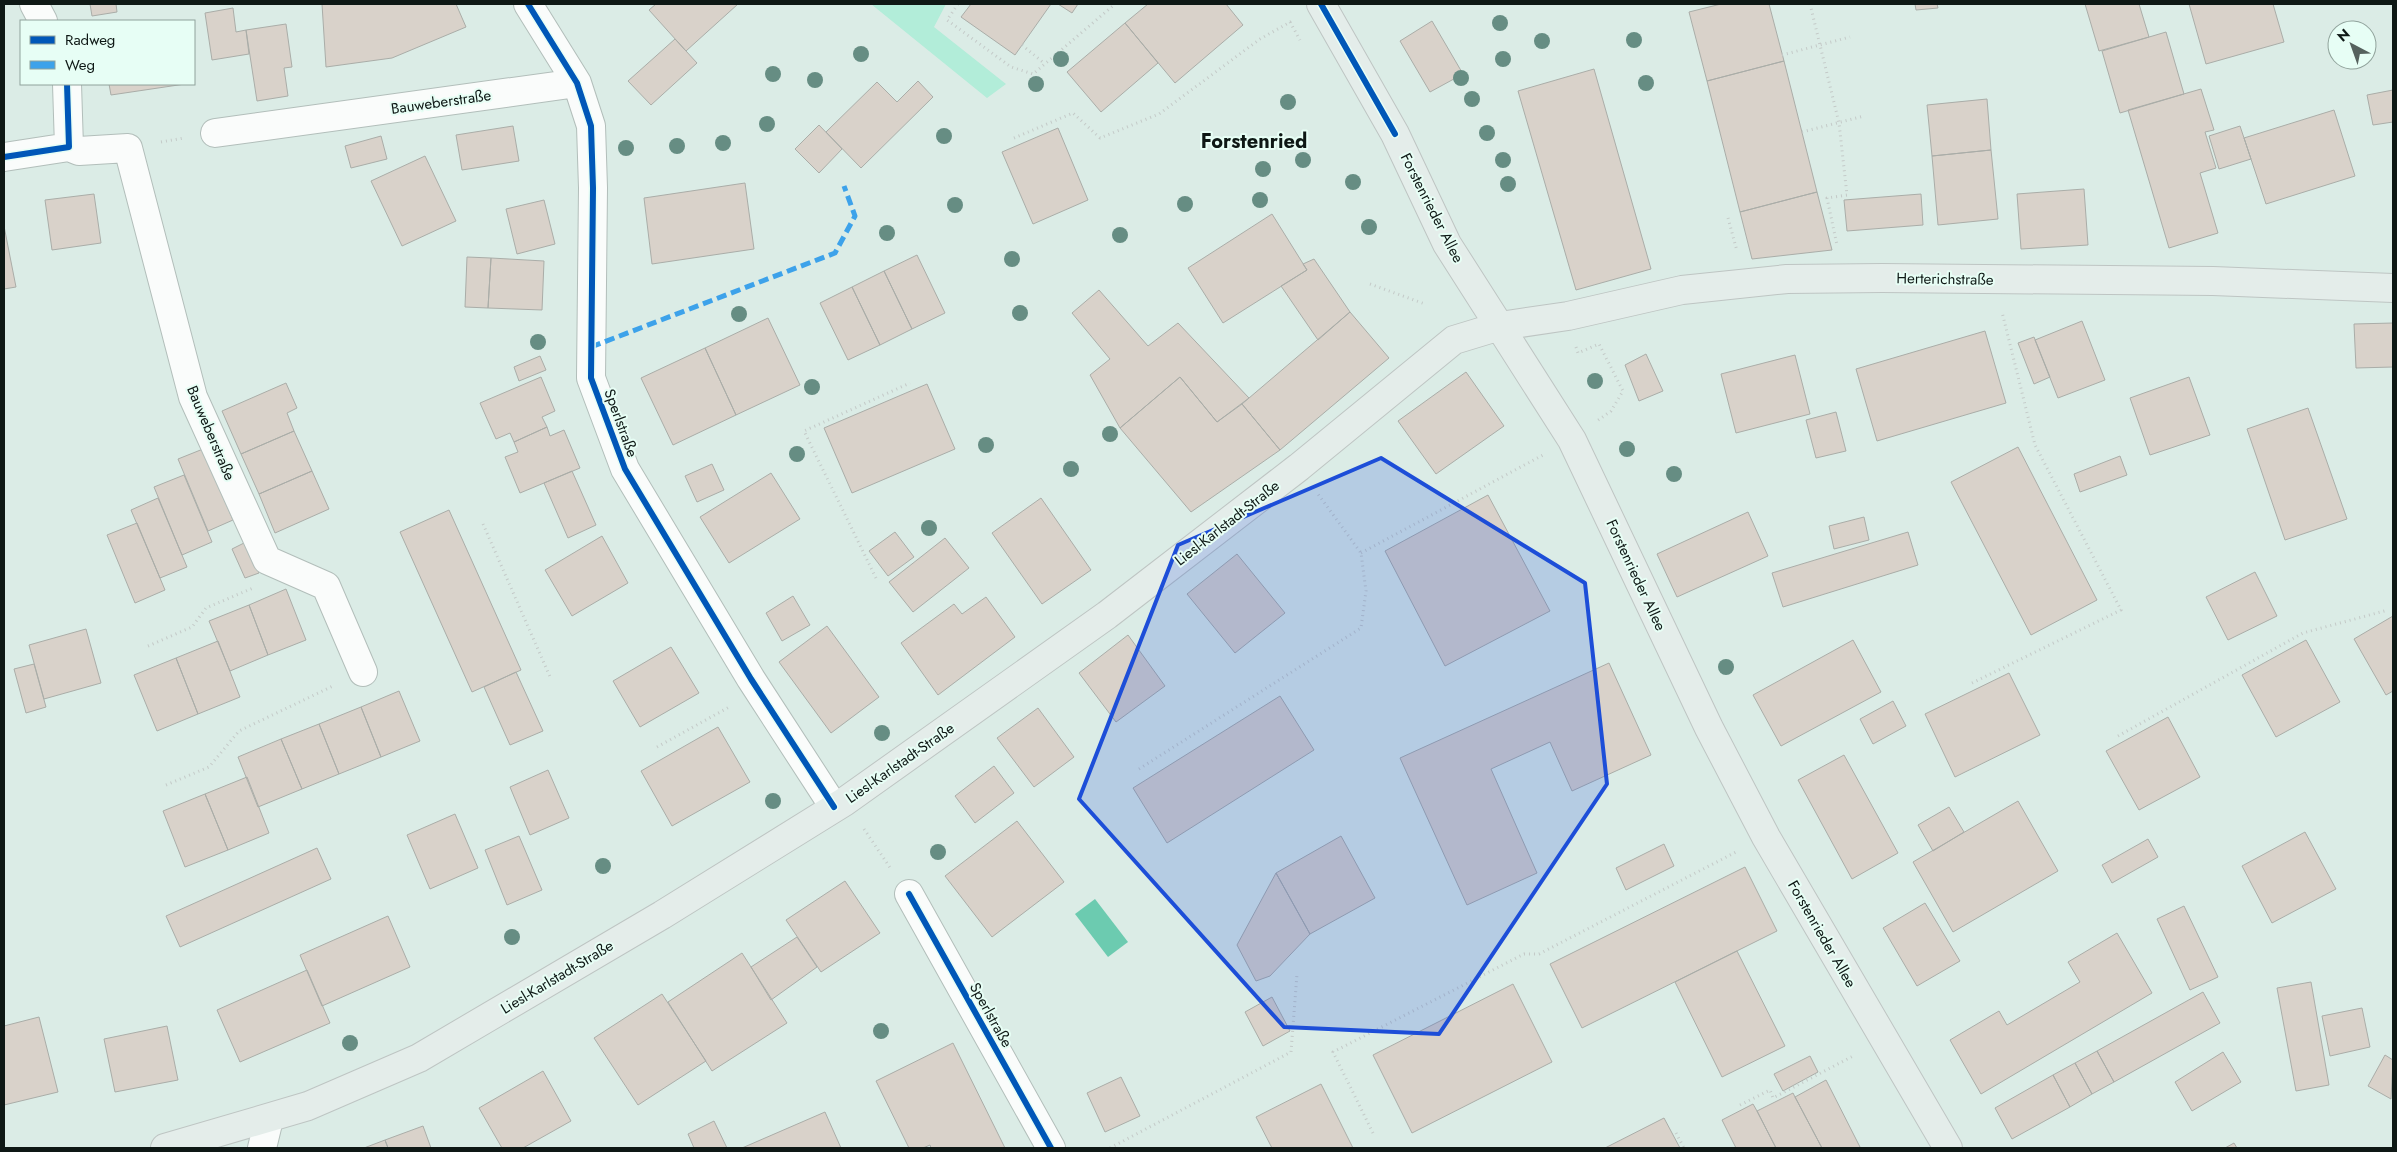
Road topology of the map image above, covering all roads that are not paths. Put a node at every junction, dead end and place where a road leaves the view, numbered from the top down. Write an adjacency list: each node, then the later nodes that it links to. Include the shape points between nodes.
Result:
1 (34, 4): 4 (street)
2 (528, 4): 5 (street, Sperlstraße)
3 (1321, 4): 11 (main road, Forstenrieder Allee, via 1395,134 1447,244)
4 (42, 20)
5 (577, 83): 7 (street, Bauweberstraße); 13 (street, Sperlstraße, via 591,126 591,378 625,469 759,691)
6 (67, 85): 8 (street)
7 (215, 133)
8 (69, 146): 9 (street); 12 (street, Bauweberstraße, via 79,151 128,148 193,397 267,560 326,586)
9 (4, 157)
10 (2393, 288): 11 (main road, Herterichstraße, via 2213,281 1788,280 1682,290 1568,316)
11 (1500, 326): 13 (main road, Liesl-Karlstadt-Straße, via 1454,340 1299,468 1107,615); 19 (main road, Forstenrieder Allee, via 1572,440 1709,728 1766,837)
12 (363, 672)
13 (839, 805): 15 (main road, Liesl-Karlstadt-Straße, via 662,915 420,1058)
14 (909, 894): 18 (street, Sperlstraße)
15 (269, 1119): 16 (main road, Liesl-Karlstadt-Straße); 17 (street)
16 (165, 1148)
17 (262, 1148)
18 (1051, 1148)
19 (1948, 1148)

